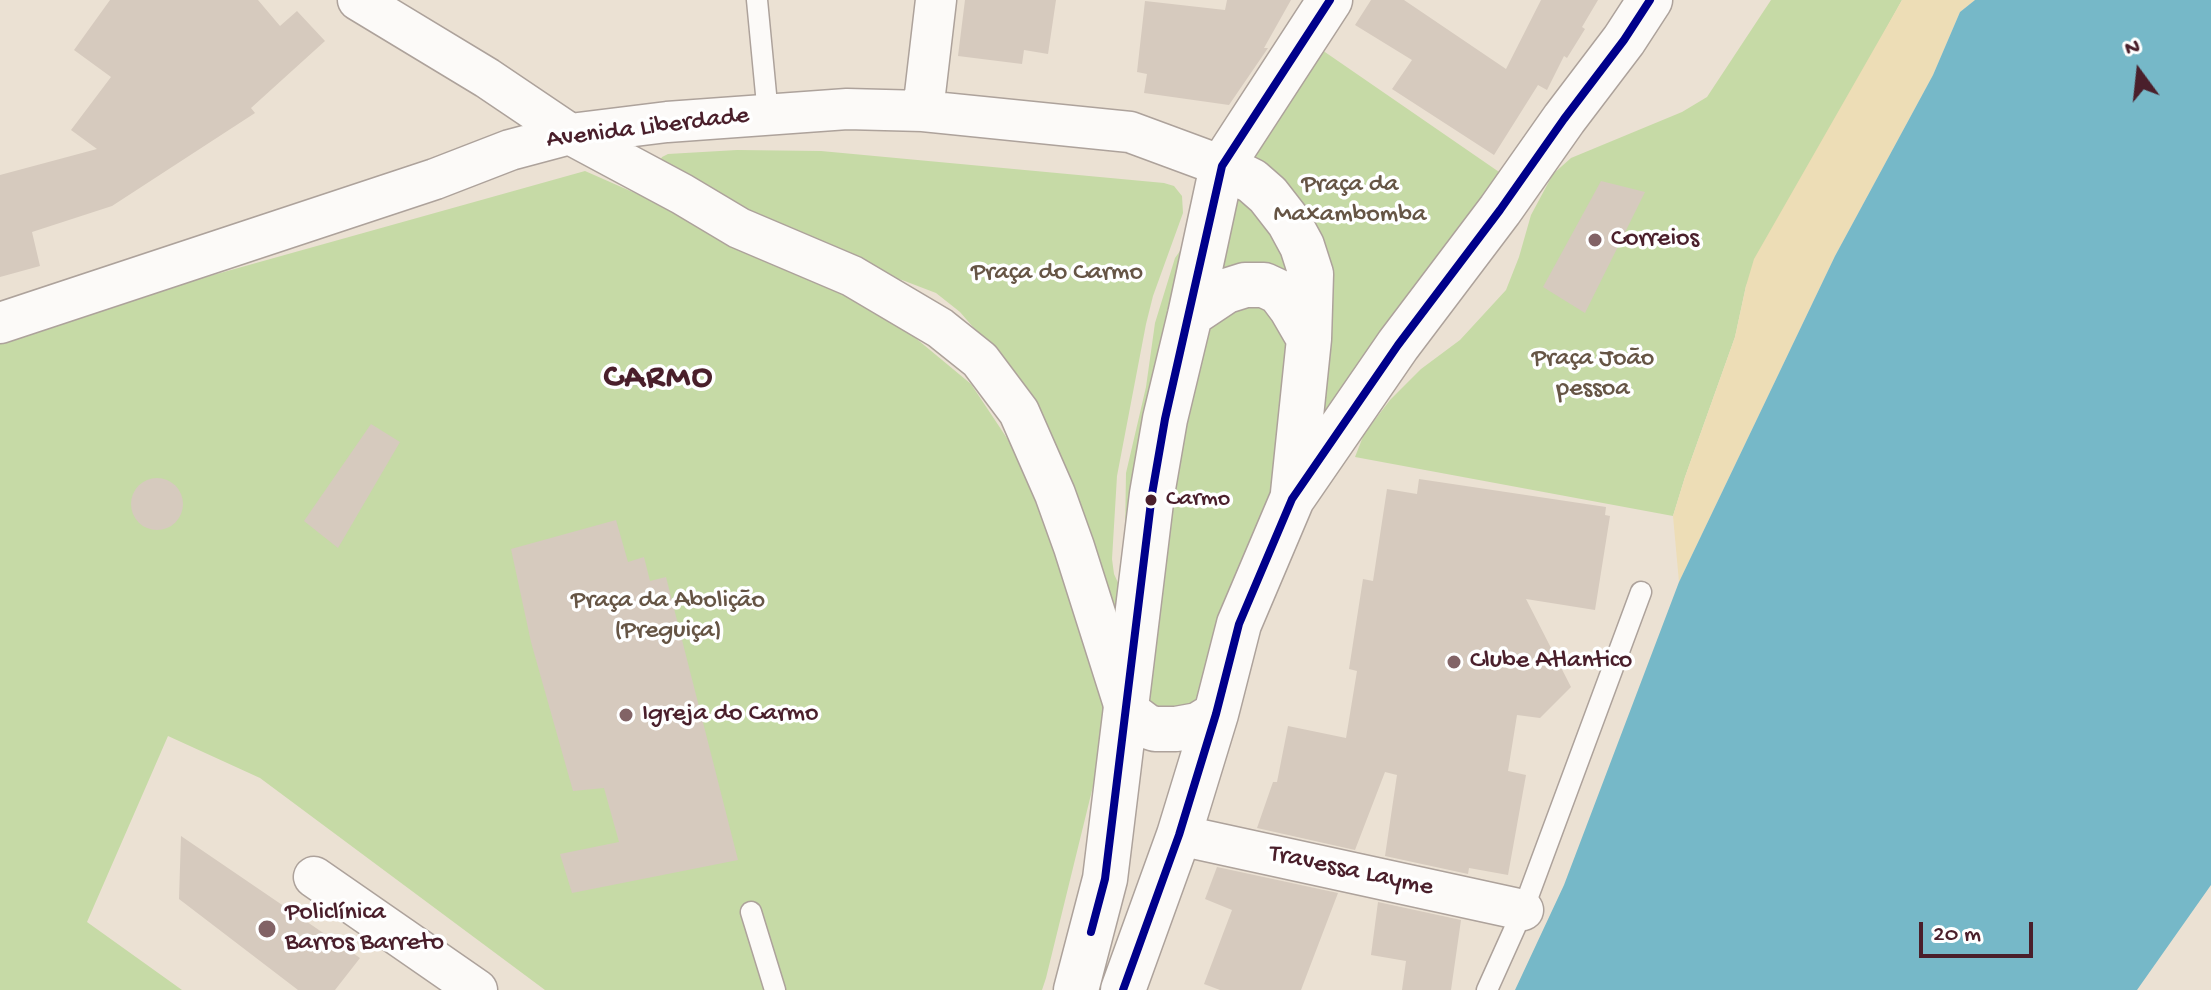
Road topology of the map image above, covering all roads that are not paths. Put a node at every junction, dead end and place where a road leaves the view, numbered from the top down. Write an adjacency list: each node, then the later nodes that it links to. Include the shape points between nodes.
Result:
1 (358, 0): 8 (street)
2 (757, 0): 7 (lane)
3 (936, 0): 6 (street)
4 (1330, 0): 9 (main road)
5 (1650, 0): 13 (main road)
6 (923, 111): 7 (street, Avenida Liberdade); 9 (street, Avenida Liberdade, via 1130,132)
7 (768, 115): 8 (street, Avenida Liberdade)
8 (570, 134): 11 (street, Avenida Liberdade); 15 (street, via 739,228 852,276 940,328 980,360 1019,412 1055,494)
9 (1222, 166): 10 (main road); 12 (main road, via 1268,195 1302,246 1311,274)
10 (1190, 315): 12 (main road, via 1226,291 1264,285 1279,292); 15 (main road, via 1154,479)
11 (0, 323)
12 (1309, 339): 13 (main road)
13 (1292, 499): 16 (main road, via 1239,624)
14 (1641, 592): 20 (lane)
15 (1126, 711): 16 (main road, via 1155,729 1198,725); 24 (main road, via 1105,879)
16 (1216, 714): 17 (main road)
17 (1179, 835): 18 (main road); 20 (street, Travessa Layme)
18 (1165, 875): 25 (main road); 26 (street)
19 (314, 877): 22 (street)
20 (1523, 910): 27 (lane)
21 (751, 912): 23 (lane)
22 (477, 990)
23 (775, 990)
24 (1076, 990)
25 (1123, 990)
26 (1146, 990)
27 (1487, 990)

